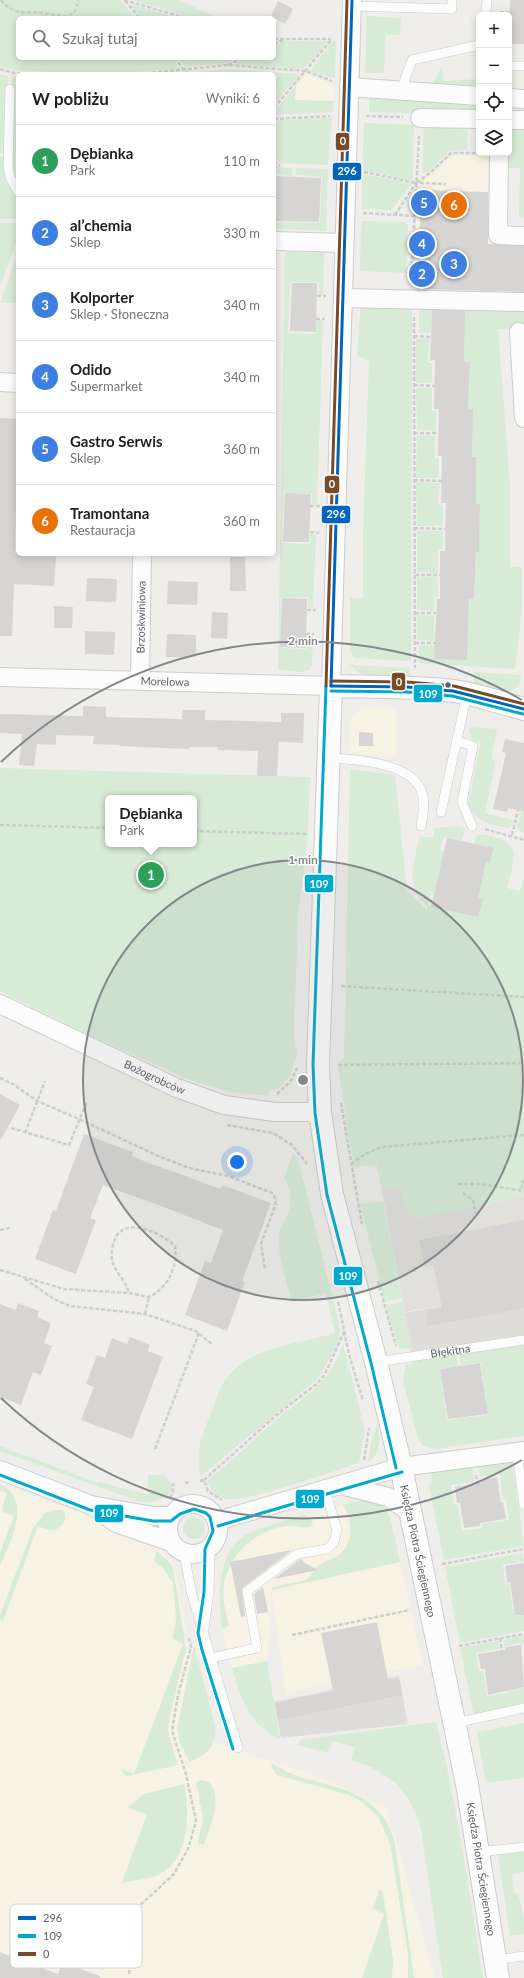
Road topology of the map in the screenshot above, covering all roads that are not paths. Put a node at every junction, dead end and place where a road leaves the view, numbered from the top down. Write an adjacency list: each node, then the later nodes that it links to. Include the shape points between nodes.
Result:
1 (452, 0): 3 (lane, via 452,9)
2 (487, 0): 4 (lane)
3 (352, 3): 8 (street, Księdza Piotra Ściegiennego)
4 (486, 12)
5 (476, 46): 10 (lane, via 412,60)
6 (512, 66): 7 (lane)
7 (524, 66)
8 (343, 85): 10 (street); 22 (street, Księdza Piotra Ściegiennego)
9 (10, 89): 19 (lane, via 8,165)
10 (403, 90): 11 (street)
11 (476, 96)
12 (512, 98): 13 (street)
13 (524, 99)
14 (420, 118): 15 (street)
15 (476, 119)
16 (512, 120): 17 (street)
17 (524, 120)
18 (499, 156): 20 (street, via 498,235)
19 (16, 188)
20 (524, 236)
21 (276, 241): 22 (street)
22 (344, 243): 23 (street, Księdza Piotra Ściegiennego)
23 (343, 298): 24 (street, via 414,305); 32 (street, Księdza Piotra Ściegiennego)
24 (524, 302)
25 (519, 332): 28 (street)
26 (0, 382): 27 (street)
27 (16, 383)
28 (524, 418)
29 (142, 556): 31 (street, Brzoskwiniowa)
30 (0, 677): 31 (street, Morelowa)
31 (140, 680): 32 (street, Morelowa)
32 (331, 686): 33 (street, via 414,688); 36 (street, Księdza Piotra Ściegiennego)
33 (467, 694): 34 (street); 35 (lane)
34 (523, 706)
35 (458, 741): 37 (lane); 39 (lane, via 473,746 462,802)
36 (329, 758): 38 (lane, via 354,760 406,773 418,783 422,791 424,807); 41 (street, Księdza Piotra Ściegiennego, via 318,1064)
37 (441, 812)
38 (421, 826)
39 (472, 826)
40 (0, 1004): 41 (street, Bożogrobców, via 177,1088 224,1105 275,1112)
41 (320, 1112): 43 (street, Księdza Piotra Ściegiennego, via 332,1194)
42 (524, 1340): 43 (lane, Błękitna)
43 (376, 1362): 45 (street, Księdza Piotra Ściegiennego)
44 (520, 1451): 45 (street); 49 (lane)
45 (401, 1467): 47 (street); 50 (street, Księdza Piotra Ściegiennego)
46 (0, 1470): 48 (street)
47 (333, 1487): 50 (street, via 388,1497); 52 (street); 56 (lane, via 337,1530 334,1542 327,1549 297,1554 247,1591 257,1648)
48 (90, 1505): 51 (street, via 117,1508 143,1515); 53 (street, via 116,1523)
49 (524, 1505)
50 (410, 1512): 58 (street, Księdza Piotra Ściegiennego)
51 (170, 1516): 52 (street, via 190,1503 207,1507); 53 (street, via 167,1534)
52 (217, 1521): 54 (street, via 216,1540)
53 (178, 1548): 54 (street, via 193,1555); 55 (lane)
54 (210, 1548): 55 (lane, via 209,1592)
55 (203, 1631): 56 (lane)
56 (211, 1658): 59 (lane)
57 (524, 1708): 58 (lane)
58 (454, 1723): 61 (street, Księdza Piotra Ściegiennego)
59 (238, 1748)
60 (524, 1847): 61 (lane)
61 (478, 1852): 63 (street, Księdza Piotra Ściegiennego)
62 (524, 1956): 63 (lane)
63 (497, 1969)

